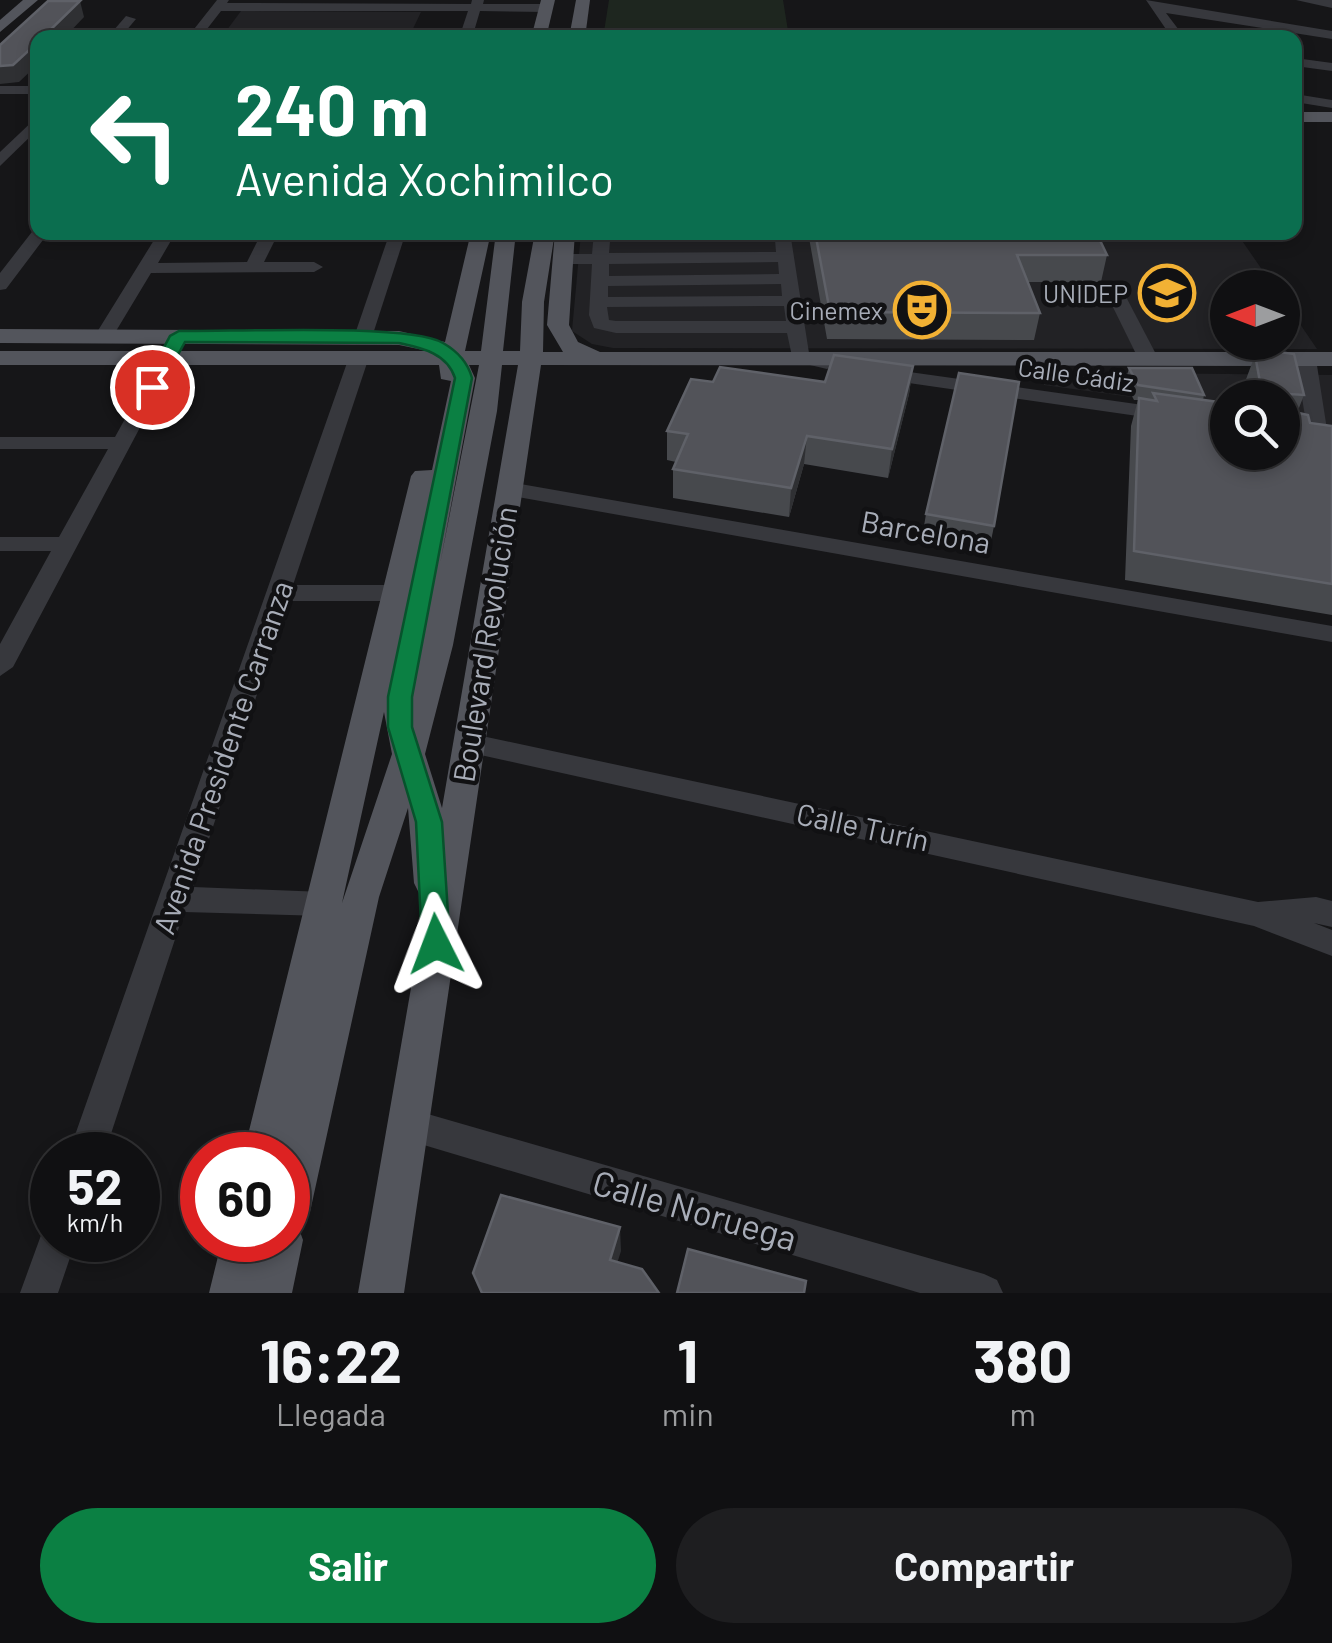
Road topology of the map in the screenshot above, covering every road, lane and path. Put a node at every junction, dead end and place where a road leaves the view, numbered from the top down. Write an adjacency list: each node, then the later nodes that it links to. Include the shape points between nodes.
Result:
1 (16, 0): 12 (main road); 14 (main road)
2 (31, 0): 14 (main road)
3 (583, 0): 19 (main road)
4 (1302, 0): 11 (street)
5 (220, 4): 6 (street); 16 (street)
6 (312, 4): 7 (street)
7 (387, 4): 8 (street)
8 (477, 4): 9 (street); 17 (street)
9 (547, 4): 18 (main road)
10 (1153, 4): 20 (street); 21 (street)
11 (1332, 4)
12 (0, 12)
13 (130, 19): 15 (street)
14 (0, 25)
15 (120, 30)
16 (199, 30)
17 (469, 30)
18 (540, 30)
19 (578, 30)
20 (1173, 30)
21 (1332, 34)
22 (1302, 63): 23 (street)
23 (1332, 68)
24 (0, 90): 25 (street)
25 (30, 90)
26 (1302, 99): 27 (street)
27 (1332, 104)
28 (1302, 117): 29 (main road)
29 (1332, 117)
30 (30, 128): 31 (street)
31 (0, 160)
32 (35, 240): 48 (street)
33 (163, 240): 43 (street)
34 (266, 240): 44 (street)
35 (395, 240): 57 (street, Avenida Presidente Carranza)
36 (480, 240): 61 (main road)
37 (505, 240): 58 (main road)
38 (602, 240): 42 (street)
39 (783, 240): 41 (street)
40 (554, 246): 42 (street); 59 (main road, Boulevard Revolución, via 533,302); 60 (main road, via 558,326 569,346)
41 (786, 257): 42 (street); 46 (street)
42 (602, 258): 47 (street)
43 (146, 268): 44 (street); 55 (street)
44 (253, 268): 45 (street)
45 (314, 268)
46 (789, 279): 47 (street); 50 (street)
47 (601, 281): 51 (street)
48 (0, 285)
49 (1116, 295): 66 (street)
50 (792, 301): 51 (street); 53 (street)
51 (599, 302): 52 (street, via 599,320 608,327)
52 (687, 327): 53 (street); 62 (street)
53 (796, 327): 63 (street)
54 (0, 336): 55 (main road)
55 (104, 336): 56 (main road)
56 (179, 336): 57 (main road); 67 (street)
57 (360, 348): 61 (main road); 67 (main road); 79 (street, Avenida Presidente Carranza)
58 (492, 356): 59 (main road); 61 (main road); 84 (main road, via 453,576)
59 (530, 356): 60 (main road); 71 (main road, Boulevard Revolución)
60 (601, 356): 62 (main road); 71 (main road, via 553,376)
61 (454, 357): 80 (main road)
62 (688, 357): 63 (main road)
63 (800, 357): 65 (main road); 70 (street, Calle Cádiz)
64 (0, 358): 67 (main road)
65 (953, 358): 66 (main road); 70 (main road)
66 (1148, 358): 68 (main road)
67 (167, 359): 74 (street)
68 (1306, 359): 69 (main road); 73 (street)
69 (1332, 359)
70 (948, 383): 72 (street, Calle Cádiz)
71 (522, 410): 76 (main road, Boulevard Revolución)
72 (1210, 420)
73 (1317, 436)
74 (122, 442): 75 (street); 78 (street)
75 (0, 443)
76 (509, 488): 81 (street, Barcelona); 83 (main road, Boulevard Revolución)
77 (0, 544): 78 (street)
78 (66, 544): 82 (street)
79 (278, 593): 80 (street); 85 (street, Avenida Presidente Carranza)
80 (409, 594): 84 (main road, via 400,697); 86 (main road)
81 (1332, 634)
82 (0, 667)
83 (468, 742): 87 (street, Calle Turín); 90 (main road, Boulevard Revolución)
84 (407, 759): 90 (main road, via 429,822); 94 (main road, via 362,897)
85 (174, 899): 86 (street); 92 (street, Avenida Presidente Carranza)
86 (324, 904): 93 (main road)
87 (1257, 914): 88 (street, Calle Turín); 89 (street, Calle Turín)
88 (1332, 914)
89 (1332, 943)
90 (436, 944): 91 (main road, Boulevard Revolución)
91 (407, 1124): 101 (main road, Boulevard Revolución); 102 (street, Calle Noruega)
92 (94, 1132)
93 (269, 1132)
94 (307, 1132)
95 (50, 1262): 98 (street)
96 (239, 1262): 99 (main road)
97 (276, 1262): 100 (main road)
98 (39, 1293)
99 (232, 1293)
100 (269, 1293)
101 (381, 1293)
102 (984, 1293)

